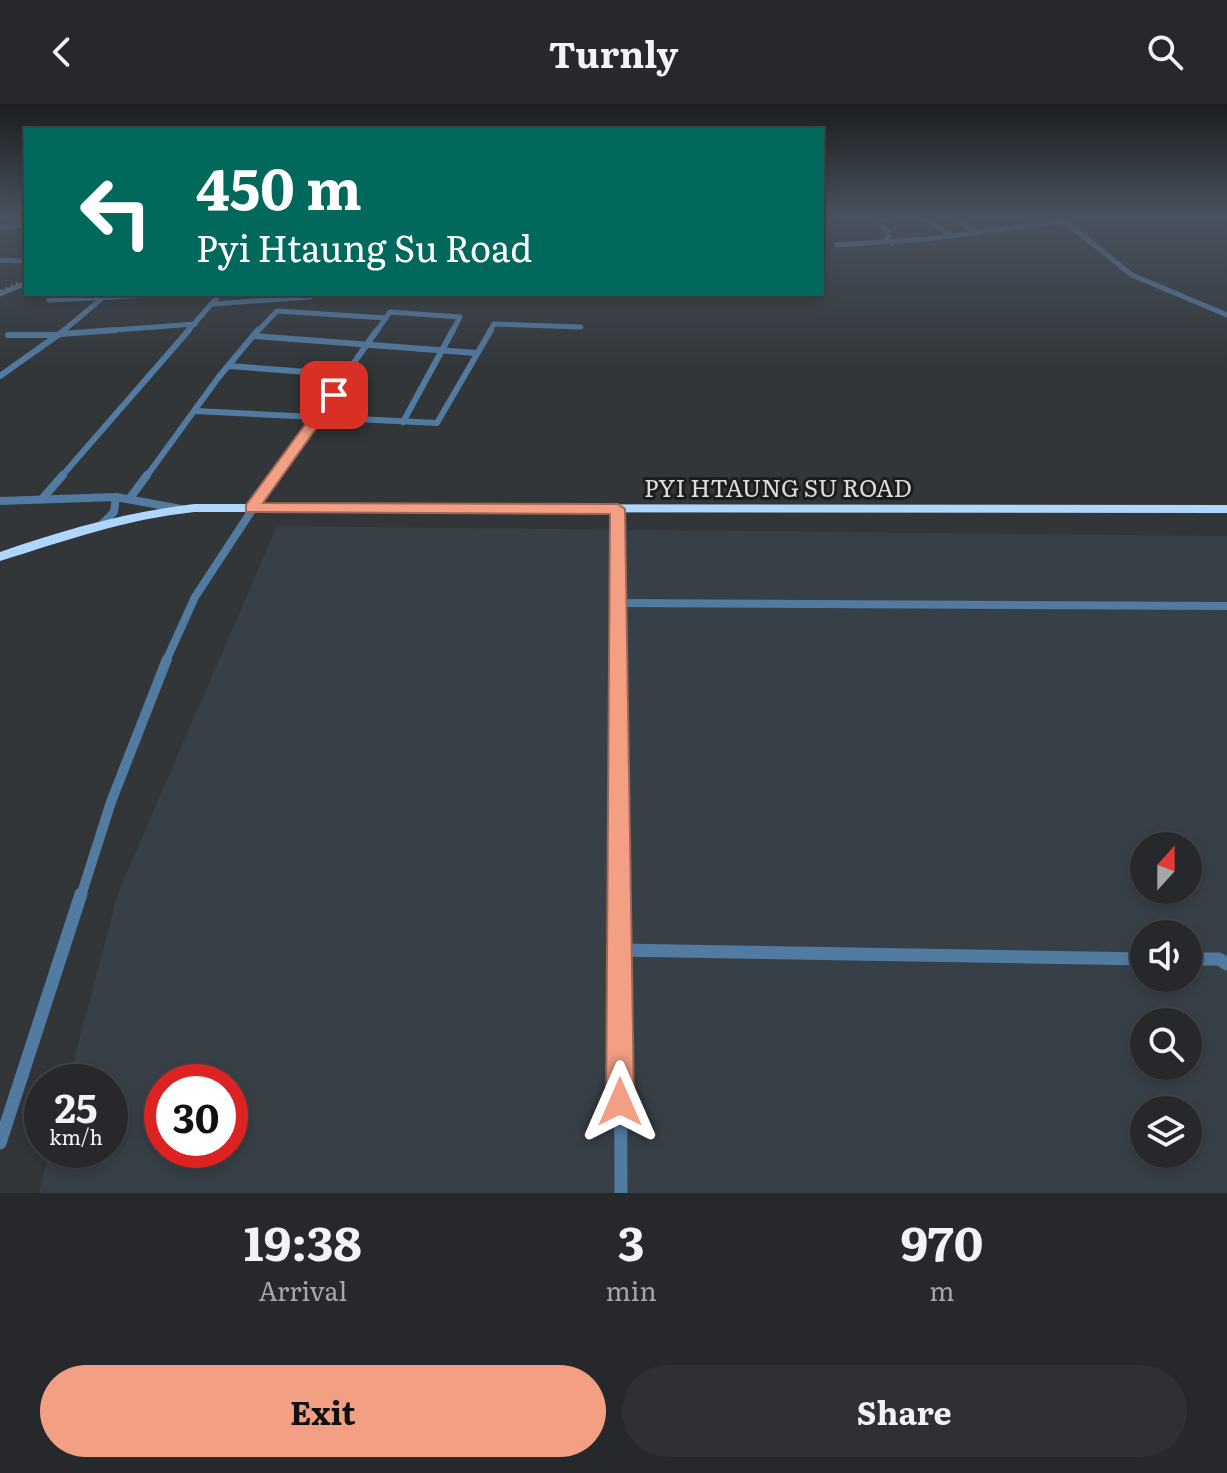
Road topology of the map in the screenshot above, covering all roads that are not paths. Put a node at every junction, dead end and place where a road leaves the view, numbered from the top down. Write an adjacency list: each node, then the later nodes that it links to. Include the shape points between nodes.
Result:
1 (1123, 268): 10 (street)
2 (24, 284): 3 (street)
3 (0, 294)
4 (124, 296): 6 (street)
5 (218, 296): 9 (street)
6 (104, 297): 8 (street); 14 (street)
7 (310, 297): 9 (street)
8 (49, 300)
9 (212, 304): 12 (street)
10 (1227, 315)
11 (386, 318): 16 (street, via 277,311); 17 (street); 18 (street, via 390,312 460,317)
12 (195, 324): 14 (street); 28 (street)
13 (581, 327): 19 (street, via 494,324)
14 (60, 334): 15 (street); 22 (street)
15 (8, 335)
16 (253, 336): 17 (street); 20 (street)
17 (369, 344): 18 (street); 21 (street)
18 (442, 350): 19 (street); 25 (street)
19 (476, 353): 25 (street, via 437,423)
20 (229, 366): 21 (street); 23 (street)
21 (348, 375): 24 (street)
22 (0, 376)
23 (195, 411): 24 (street); 27 (street)
24 (317, 418): 25 (street); 30 (street)
25 (403, 422)
26 (116, 497): 27 (street); 28 (street); 34 (street, via 114,512)
27 (130, 498): 31 (street)
28 (42, 499): 29 (street)
29 (0, 501)
30 (251, 508): 31 (highway, PYI HTAUNG SU ROAD); 32 (highway, PYI HTAUNG SU ROAD); 42 (street, via 195,597 154,688 111,802)
31 (181, 509): 34 (highway, PYI HTAUNG SU ROAD)
32 (618, 509): 33 (highway, PYI HTAUNG SU ROAD); 36 (street)
33 (1227, 509)
34 (102, 524): 35 (highway, PYI HTAUNG SU ROAD)
35 (0, 557)
36 (618, 603): 37 (street); 38 (street)
37 (1227, 606)
38 (620, 950): 39 (street); 43 (street)
39 (1130, 959)
40 (1202, 959): 41 (street)
41 (1227, 964)
42 (0, 1143)
43 (621, 1193)

